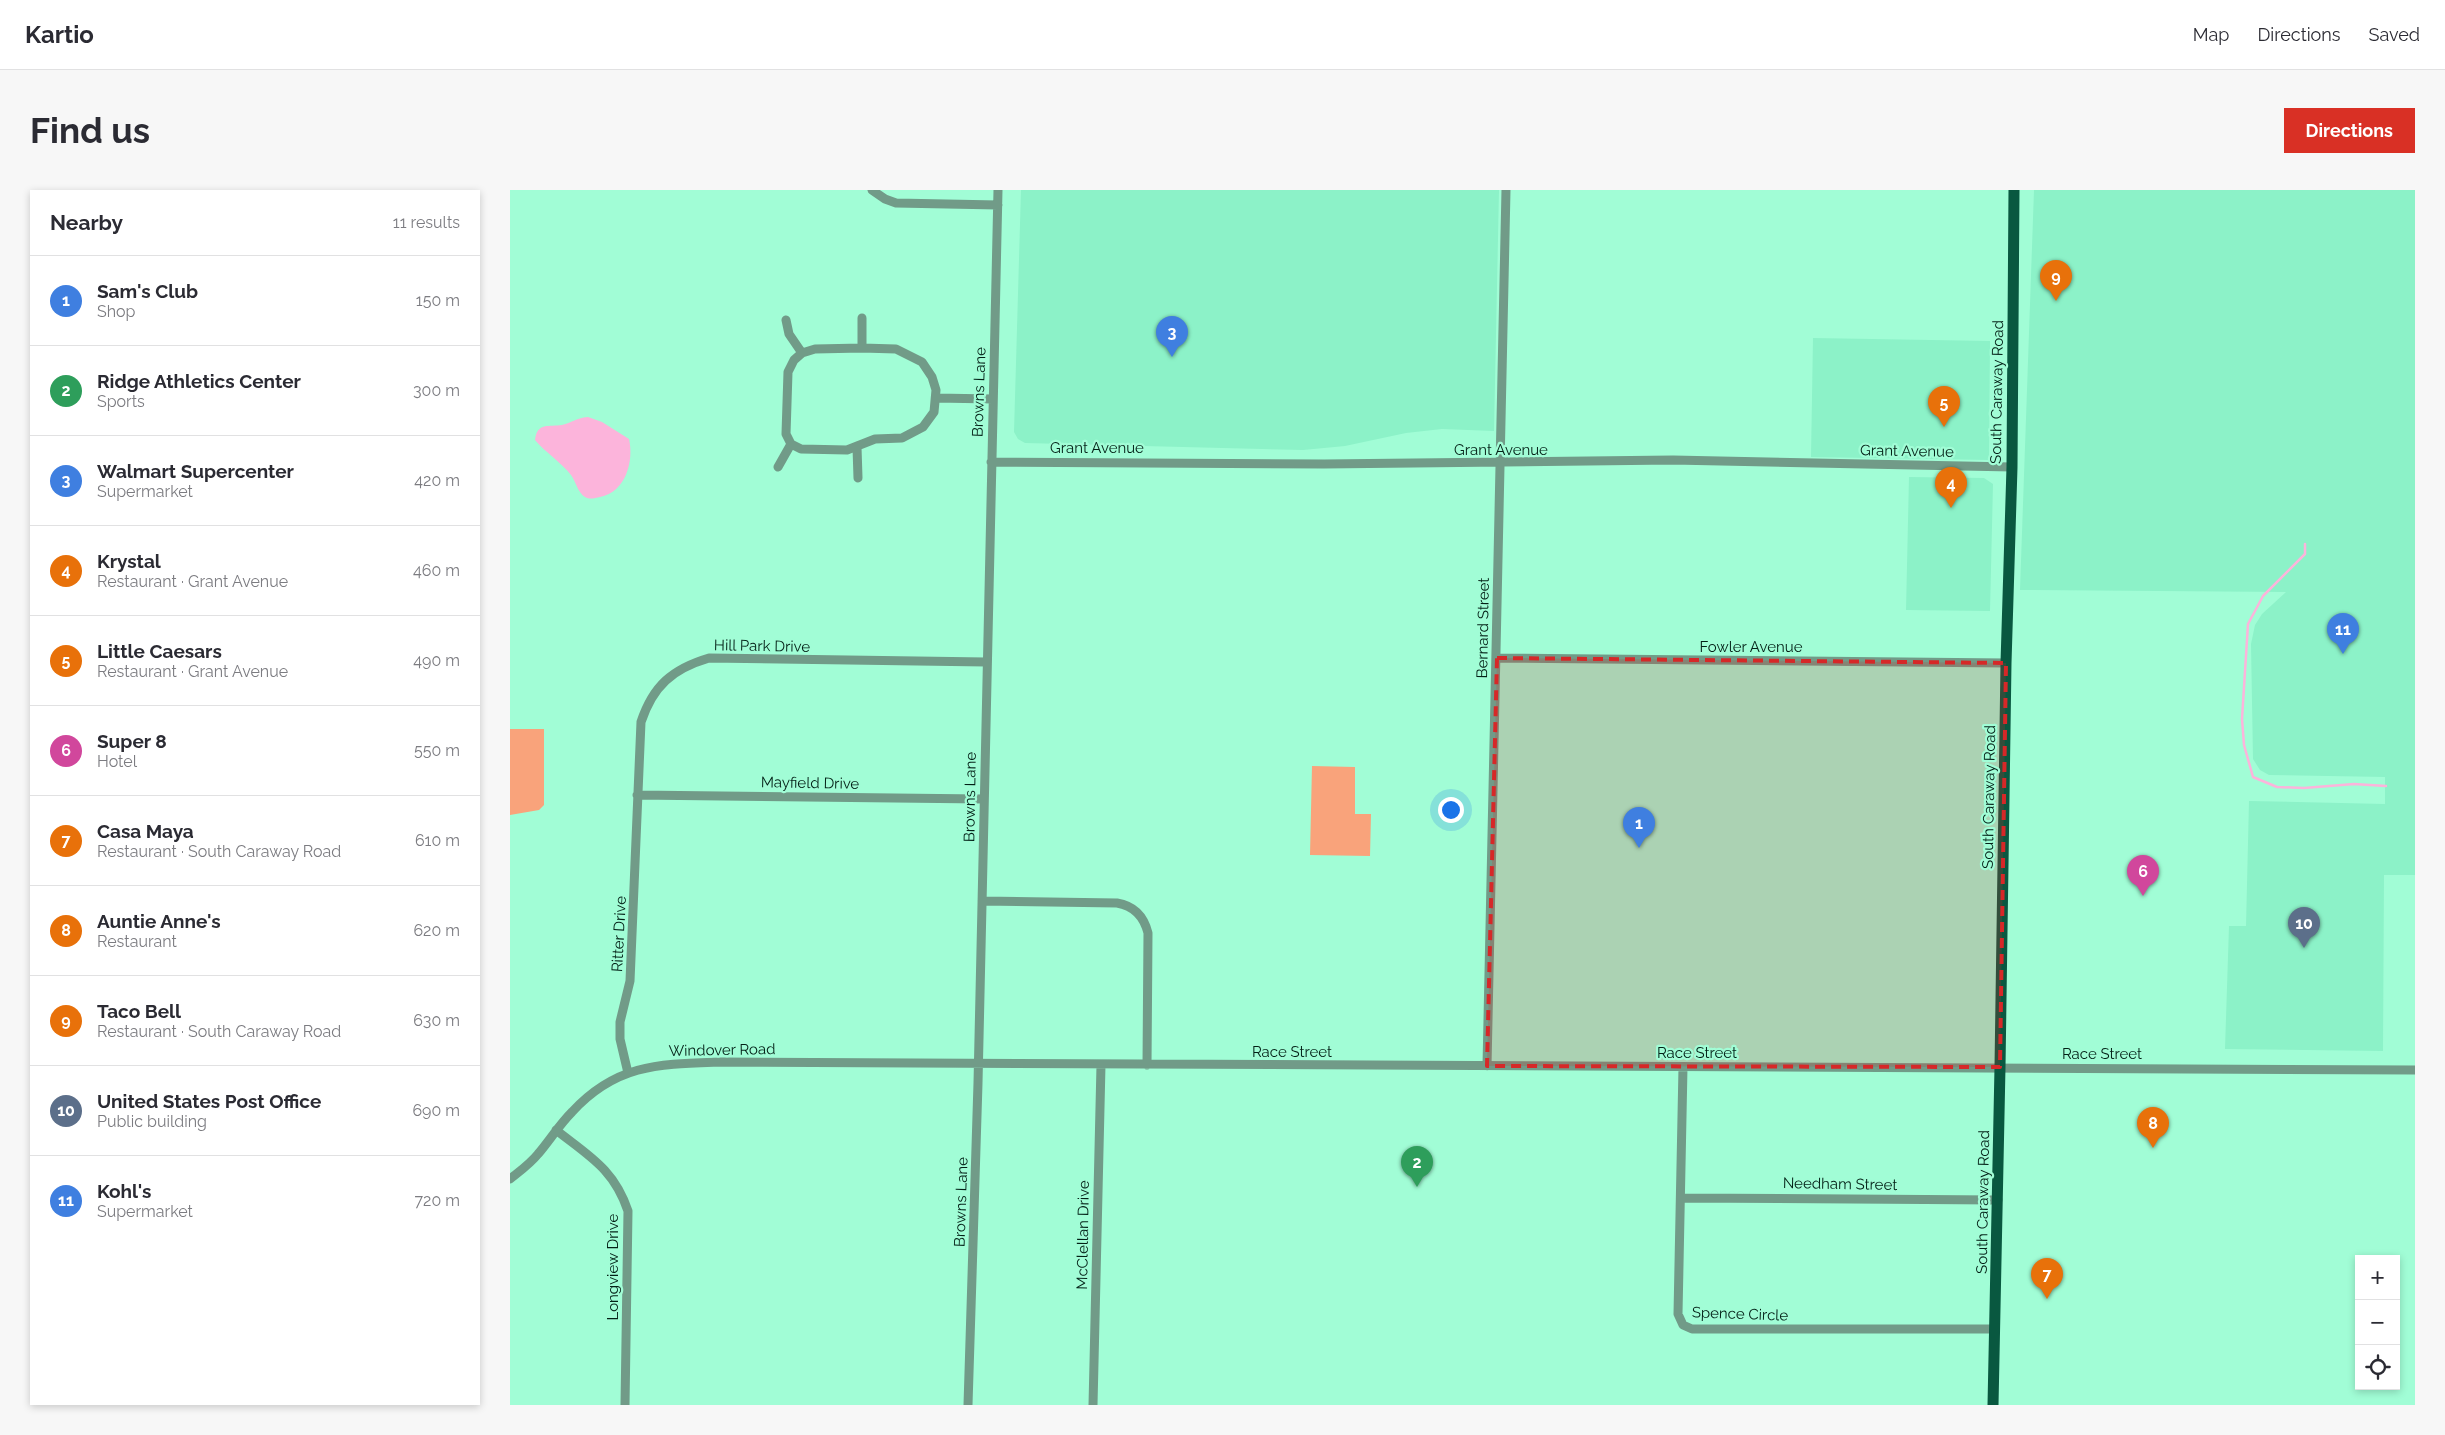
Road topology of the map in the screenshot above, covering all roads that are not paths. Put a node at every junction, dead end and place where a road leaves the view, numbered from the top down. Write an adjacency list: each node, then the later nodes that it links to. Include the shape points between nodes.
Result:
1 (872, 190): 5 (street, via 893,202)
2 (998, 190): 5 (street, Browns Lane)
3 (1506, 190): 15 (street, Bernard Street)
4 (2014, 190): 17 (main road, South Caraway Road)
5 (998, 205): 11 (street, Browns Lane)
6 (862, 318): 8 (street)
7 (786, 320): 9 (street, via 789,334)
8 (862, 348): 9 (street, via 816,348); 10 (street, via 896,348 913,355 930,374)
9 (802, 353): 12 (street, via 788,372 786,434)
10 (936, 398): 11 (street); 13 (street, via 934,412 917,432 902,438 876,439)
11 (993, 399): 14 (street, Browns Lane)
12 (791, 444): 13 (street, via 801,449 847,450); 16 (street)
13 (857, 447): 18 (street)
14 (991, 462): 15 (street, Grant Avenue); 20 (street, Browns Lane)
15 (1500, 463): 17 (street, Grant Avenue, via 1673,460); 19 (street, Bernard Street)
16 (778, 467)
17 (2012, 467): 21 (main road, South Caraway Road)
18 (858, 478)
19 (1497, 658): 21 (street, Fowler Avenue); 28 (street, Bernard Street)
20 (986, 662): 22 (street, Hill Park Drive, via 709,658 692,663 661,683 648,701 640,722); 23 (street, Browns Lane)
21 (2006, 663): 30 (main road, South Caraway Road)
22 (637, 795): 23 (street, Mayfield Drive); 32 (street, Ritter Drive, via 630,981 620,1022 620,1039)
23 (983, 799): 24 (street, Browns Lane)
24 (982, 901): 25 (street, Browns Lane); 27 (street, via 1117,903 1135,910 1148,933)
25 (978, 1064): 26 (street, Race Street); 32 (street, Windover Road, via 717,1062 665,1064); 39 (street, Browns Lane)
26 (1101, 1065): 27 (street, Race Street); 40 (street, McClellan Drive)
27 (1147, 1065): 28 (street, Race Street)
28 (1487, 1066): 29 (street, Race Street)
29 (1683, 1067): 30 (street, Race Street); 35 (street, Spence Circle)
30 (2000, 1067): 31 (street, Race Street); 36 (main road, South Caraway Road)
31 (2415, 1070)
32 (628, 1073): 33 (street, Windover Road, via 594,1092)
33 (556, 1130): 34 (street, Windover Road, via 531,1162); 38 (street, Longview Drive, via 603,1166 617,1183 628,1211)
34 (510, 1179)
35 (1681, 1198): 36 (street, Needham Street); 37 (street, Spence Circle, via 1678,1314 1686,1328)
36 (1998, 1200): 37 (main road, South Caraway Road)
37 (1995, 1329): 41 (main road, South Caraway Road)
38 (626, 1405)
39 (968, 1405)
40 (1093, 1405)
41 (1992, 1405)

